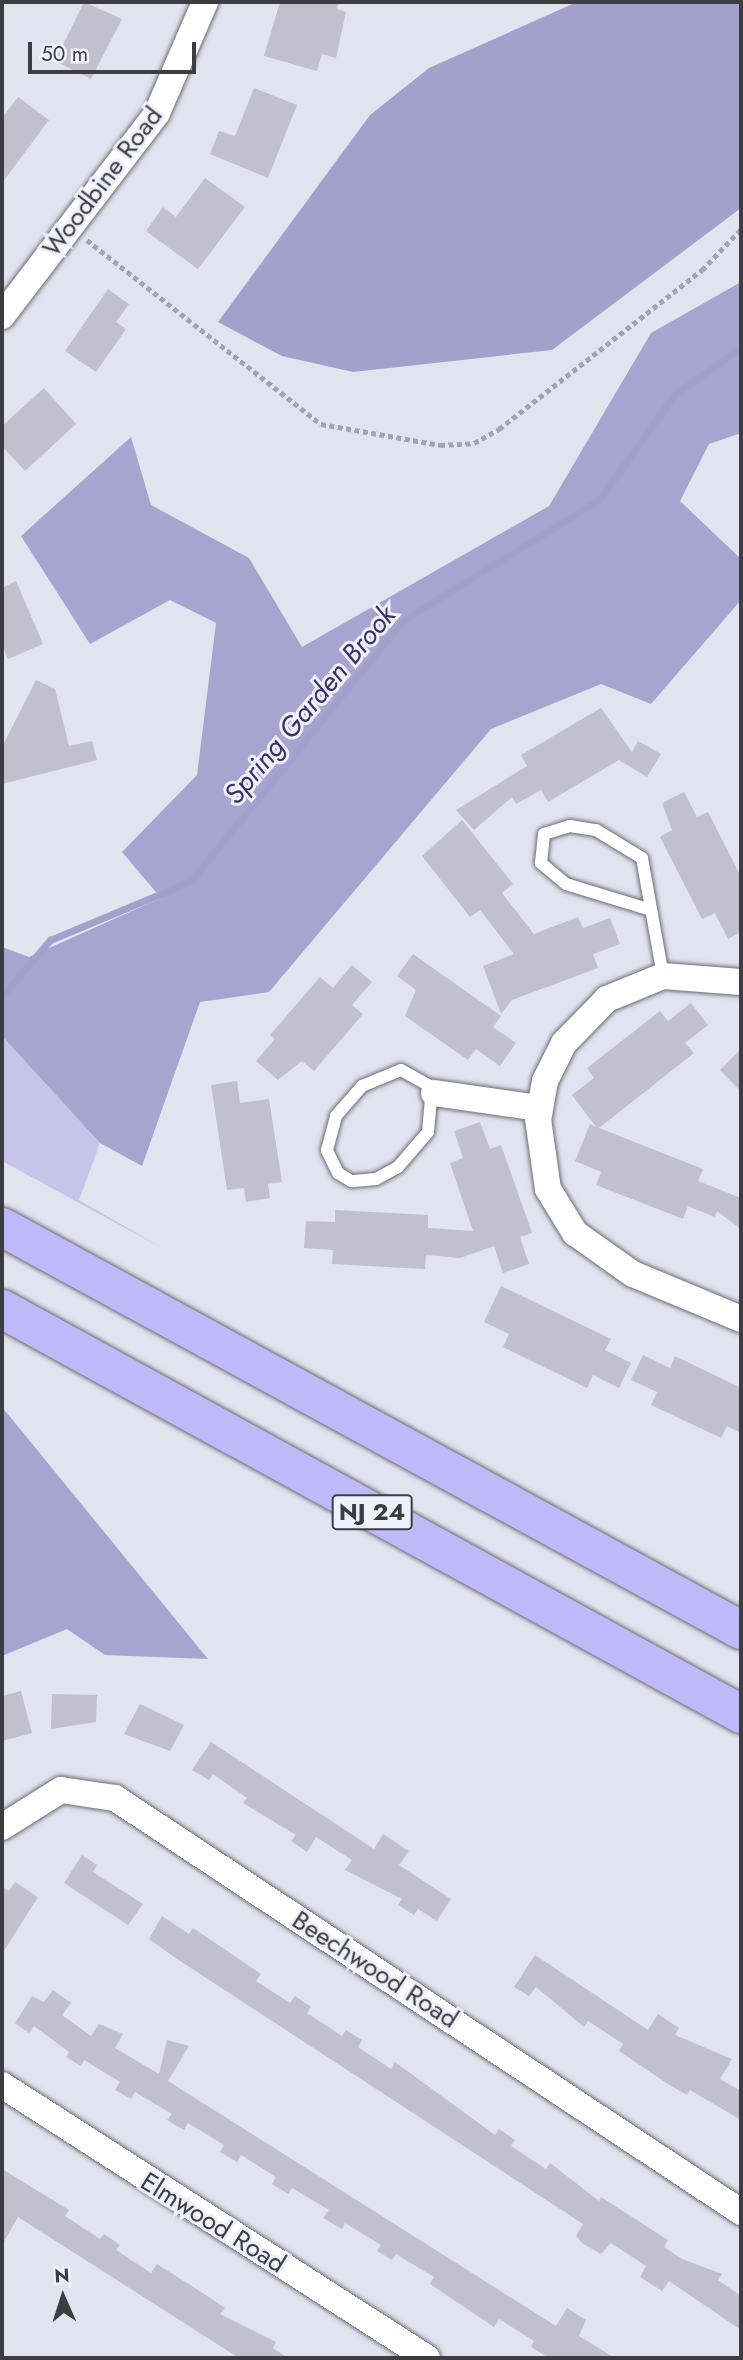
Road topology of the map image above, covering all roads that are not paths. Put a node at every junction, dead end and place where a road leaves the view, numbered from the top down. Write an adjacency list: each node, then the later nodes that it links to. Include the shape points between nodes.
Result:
1 (205, 2): 2 (street, Woodbine Road, via 157,113)
2 (2, 316)
3 (651, 910): 3 (lane, via 566,884 541,863 544,834 570,826 619,840 642,858); 4 (lane)
4 (663, 976): 5 (street); 7 (street, via 607,999 584,1019 545,1081)
5 (741, 982)
6 (434, 1093): 6 (lane, via 425,1080 401,1070 362,1086 327,1135 331,1165 361,1182 398,1167 428,1132); 7 (street)
7 (539, 1108): 10 (street, via 548,1189 575,1233 633,1274)
8 (2, 1227): 11 (highway, NJ 24)
9 (2, 1309): 12 (highway, NJ 24)
10 (741, 1319)
11 (741, 1630)
12 (741, 1714)
13 (2, 1828): 15 (street, Beechwood Road, via 61,1790 115,1798)
14 (2, 2085): 16 (street, Elmwood Road)
15 (741, 2212)
16 (427, 2358)

